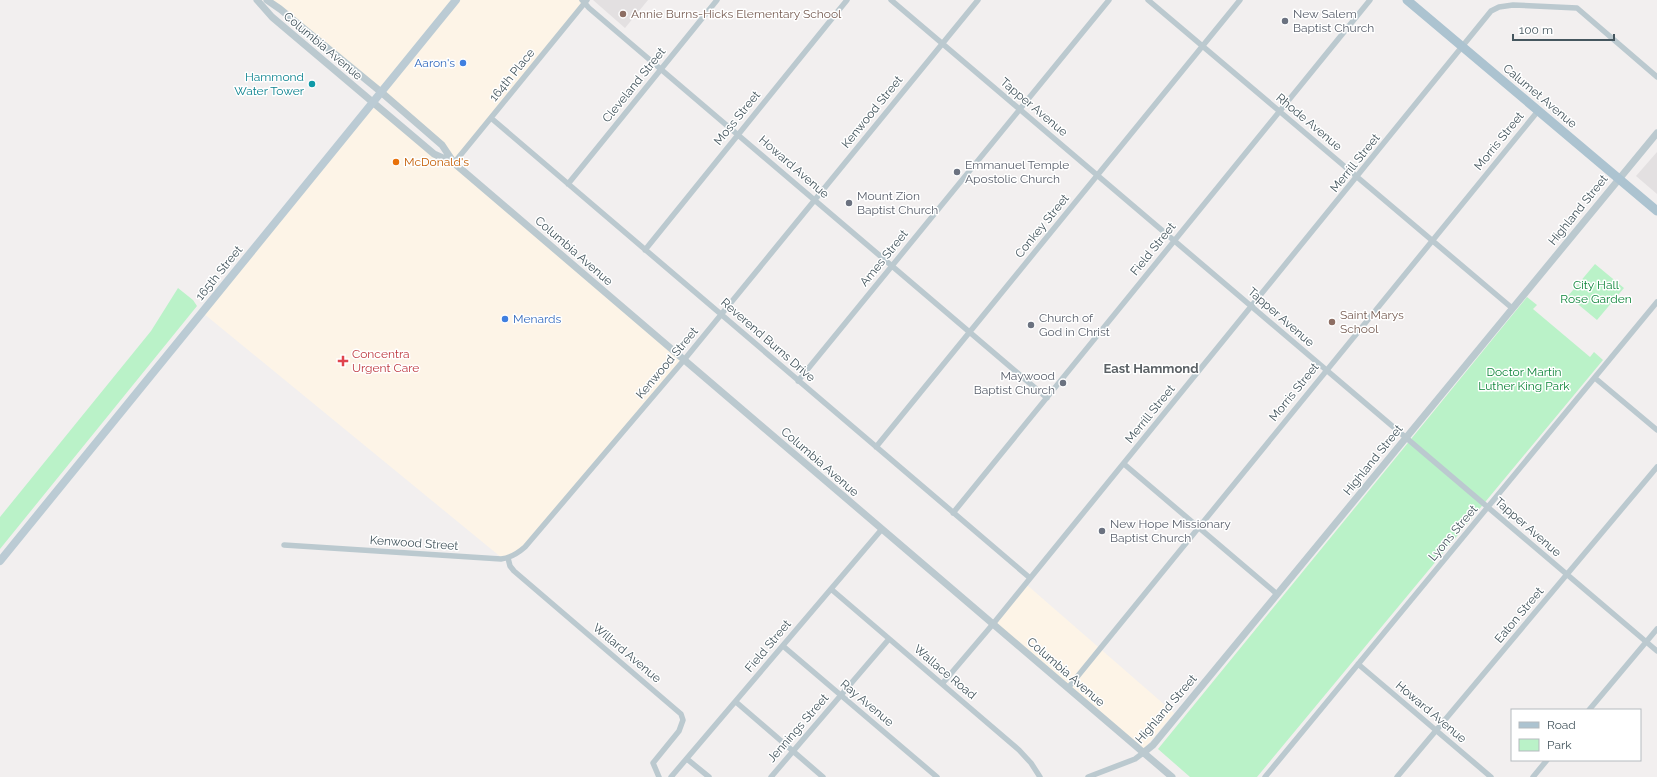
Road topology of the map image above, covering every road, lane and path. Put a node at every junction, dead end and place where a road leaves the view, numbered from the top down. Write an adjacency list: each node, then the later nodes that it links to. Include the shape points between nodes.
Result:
1 (257, 0): 20 (street, Columbia Avenue, via 272,17)
2 (267, 0): 19 (street, Columbia Avenue)
3 (456, 0): 19 (main road, 165th Street)
4 (717, 0): 17 (street, Cleveland Street)
5 (847, 0): 26 (street, Moss Street)
6 (891, 0): 14 (street, Tapper Avenue)
7 (978, 0): 14 (street, Kenwood Street)
8 (1109, 0): 21 (street, Ames Street)
9 (1148, 0): 15 (street, Rhode Avenue)
10 (1240, 0): 15 (street, Conkey Street)
11 (1370, 0): 23 (street, Field Street)
12 (1407, 0): 16 (main road, Calumet Avenue)
13 (585, 1): 17 (street, Howard Avenue); 24 (street, 164th Place)
14 (942, 43): 21 (street, Tapper Avenue); 32 (street, Kenwood Street)
15 (1202, 46): 23 (street, Rhode Avenue); 28 (street, Conkey Street)
16 (1462, 47): 18 (street, Merrill Street, via 1495,8 1513,5 1577,8); 22 (main road, Calumet Avenue); 29 (street, Merrill Street)
17 (661, 69): 26 (street, Howard Avenue); 31 (street, Cleveland Street)
18 (1657, 76)
19 (382, 92): 20 (main road, 165th Street); 27 (street, Columbia Avenue, via 442,145)
20 (373, 102): 27 (street, Columbia Avenue, via 434,154); 59 (main road, 165th Street)
21 (1020, 109): 28 (street, Tapper Avenue); 37 (street, Ames Street)
22 (1538, 111): 30 (main road, Calumet Avenue); 35 (street, Morris Street)
23 (1280, 112): 29 (street, Rhode Avenue); 34 (street, Field Street)
24 (491, 118): 27 (street, 164th Place); 31 (street, Reverend Burns Drive)
25 (1657, 133): 30 (street, Highland Street)
26 (738, 134): 32 (street, Howard Avenue); 36 (street, Moss Street)
27 (454, 163): 43 (street, Columbia Avenue)
28 (1098, 175): 34 (street, Tapper Avenue); 42 (street, Conkey Street)
29 (1357, 177): 35 (street, Rhode Avenue); 39 (street, Merrill Street)
30 (1618, 178): 33 (main road, Calumet Avenue); 40 (street, Highland Street)
31 (568, 184): 36 (street, Reverend Burns Drive)
32 (815, 200): 37 (street, Howard Avenue); 41 (street, Kenwood Street)
33 (1657, 211)
34 (1174, 241): 39 (street, Tapper Avenue); 47 (street, Field Street)
35 (1432, 241): 40 (street, Rhode Avenue); 44 (street, Morris Street)
36 (645, 250): 41 (street, Reverend Burns Drive)
37 (892, 266): 42 (street, Howard Avenue); 46 (street, Ames Street)
38 (1657, 302): 45 (street, Lyons Street)
39 (1252, 306): 44 (street, Tapper Avenue); 51 (street, Merrill Street)
40 (1512, 308): 49 (street, Highland Street)
41 (721, 315): 43 (street, Kenwood Street); 46 (street, Reverend Burns Drive)
42 (969, 332): 47 (street, Howard Avenue); 50 (street, Conkey Street)
43 (684, 360): 56 (street, Columbia Avenue); 58 (street, Kenwood Street, via 525,547)
44 (1326, 370): 49 (street, Tapper Avenue); 55 (street, Morris Street)
45 (1595, 378): 48 (street); 53 (street, Lyons Street)
46 (798, 381): 50 (street, Reverend Burns Drive)
47 (1047, 398): 54 (street, Field Street)
48 (1657, 430)
49 (1406, 438): 53 (street, Tapper Avenue); 63 (street, Highland Street)
50 (876, 447): 54 (street, Reverend Burns Drive)
51 (1124, 464): 55 (street); 61 (street, Merrill Street)
52 (1657, 467): 60 (street, Eaton Street)
53 (1488, 507): 60 (street, Tapper Avenue); 70 (street, Lyons Street)
54 (953, 513): 61 (street, Reverend Burns Drive)
55 (1199, 527): 63 (street); 72 (street, Morris Street)
56 (882, 529): 62 (street, Field Street); 64 (street, Columbia Avenue)
57 (284, 545): 58 (street, Kenwood Street)
58 (508, 558): 81 (street, Willard Avenue, via 514,571 681,714 683,720 679,731 653,763)
59 (0, 561)
60 (1567, 574): 67 (street, Tapper Avenue); 76 (street, Eaton Street)
61 (1030, 578): 64 (street, Merrill Street)
62 (831, 589): 66 (street, Wallace Road); 68 (street, Field Street)
63 (1277, 594): 78 (street, Highland Street, via 1153,745)
64 (993, 624): 71 (street, Merrill Street); 72 (street, Columbia Avenue)
65 (1657, 629): 67 (street)
66 (889, 639): 71 (street, Wallace Road); 73 (street, Jennings Street)
67 (1646, 642): 69 (street, Tapper Avenue); 75 (street)
68 (783, 646): 73 (street, Ray Avenue); 74 (street, Field Street)
69 (1657, 651)
70 (1358, 664): 76 (street, Howard Avenue); 90 (street, Lyons Street)
71 (942, 684): 87 (street, Wallace Road, via 1022,753)
72 (1068, 688): 78 (street, Columbia Avenue)
73 (841, 695): 77 (street, Jennings Street); 86 (street, Ray Avenue)
74 (736, 702): 77 (street); 79 (street, Field Street)
75 (1590, 709)
76 (1436, 731): 91 (street, Eaton Street); 92 (street, Howard Avenue)
77 (793, 751): 84 (street, Jennings Street); 85 (street)
78 (1143, 753): 88 (street, Highland Street, via 1135,759); 89 (street, Columbia Avenue)
79 (687, 759): 82 (street, Field Street); 83 (street)
80 (1546, 761): 93 (street)
81 (659, 777)
82 (671, 777)
83 (709, 777)
84 (771, 777)
85 (824, 777)
86 (937, 777)
87 (1040, 777)
88 (1088, 777)
89 (1172, 777)
90 (1265, 777)
91 (1397, 777)
92 (1491, 777)
93 (1533, 777)

